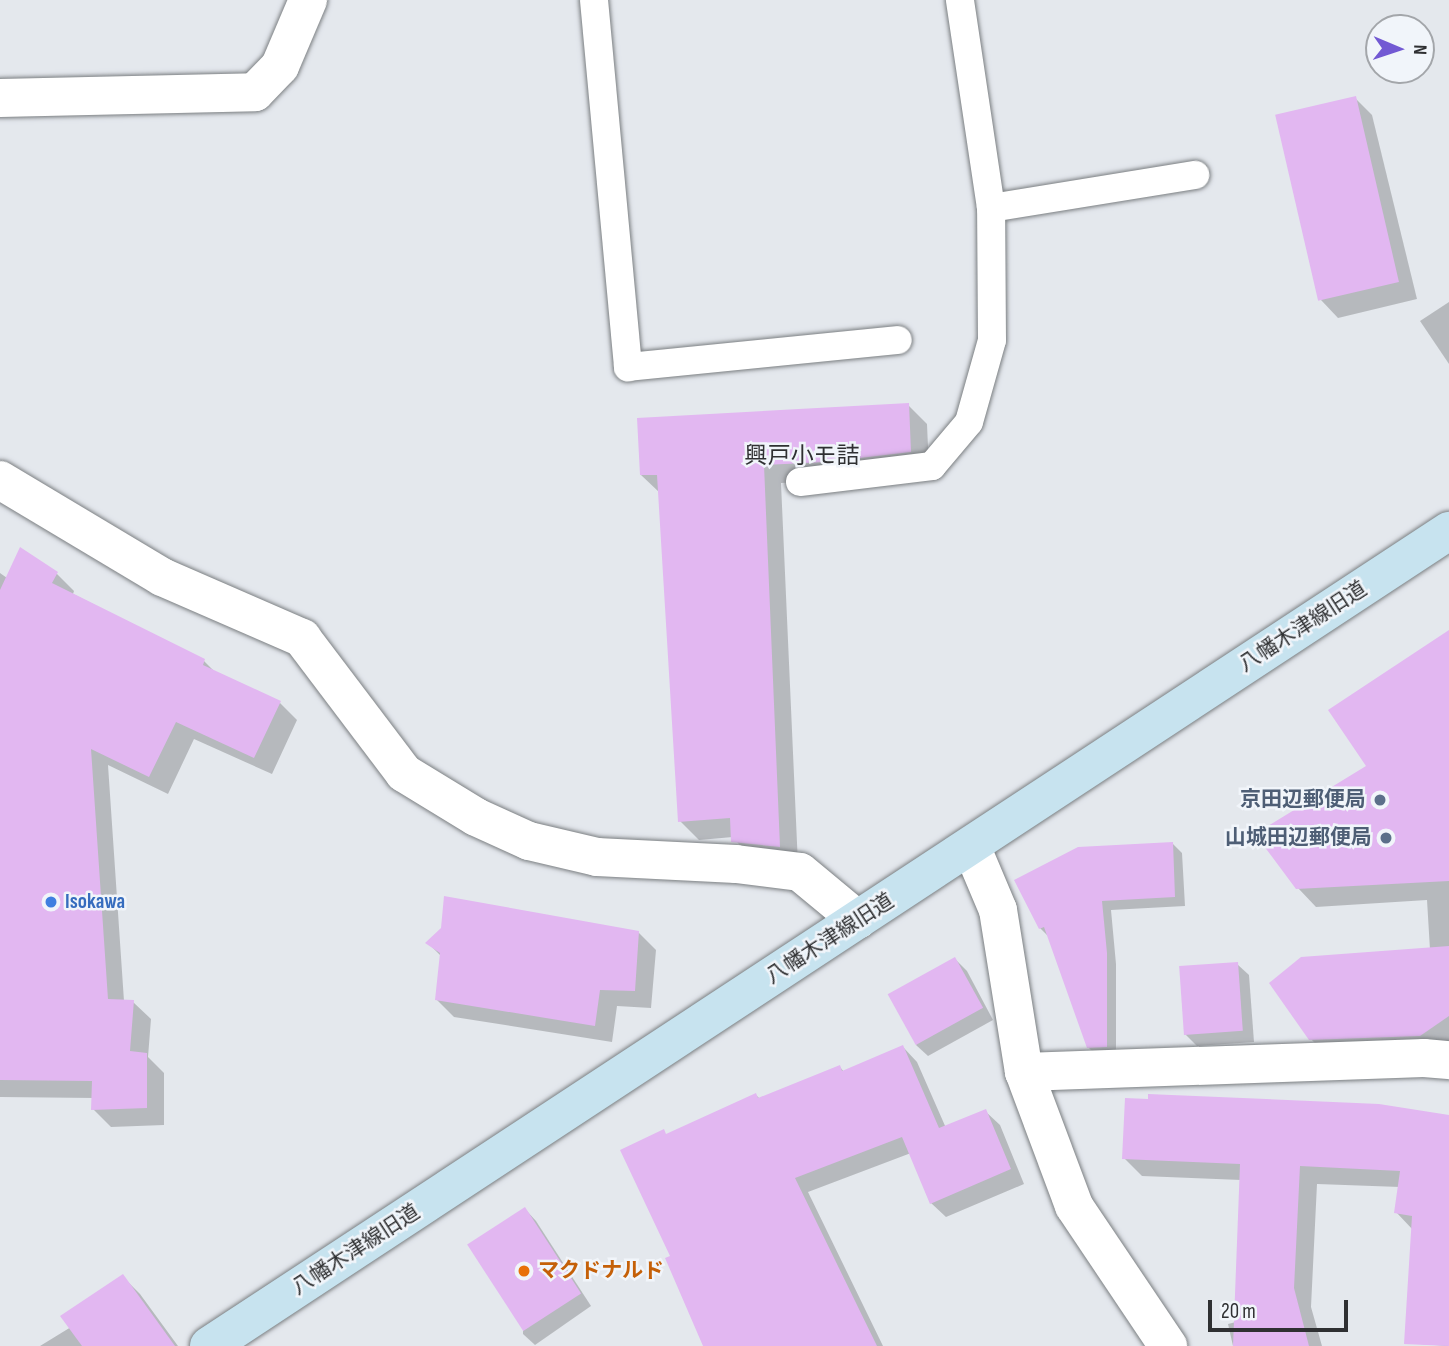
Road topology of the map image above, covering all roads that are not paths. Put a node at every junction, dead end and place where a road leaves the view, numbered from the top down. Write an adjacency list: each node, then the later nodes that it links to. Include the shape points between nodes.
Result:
1 (308, 0): 4 (street, via 280,66 255,92)
2 (594, 0): 7 (lane, via 628,367)
3 (960, 0): 6 (lane)
4 (0, 98)
5 (1195, 175): 6 (lane)
6 (991, 208): 9 (lane, via 992,340 968,422 932,466)
7 (898, 340)
8 (0, 480): 12 (street, via 162,577 302,638 404,773 476,817 529,841 597,857 800,872)
9 (800, 482)
10 (1449, 531): 11 (street, 八幡木津線旧道)
11 (971, 846): 12 (street, 八幡木津線旧道); 14 (street, via 998,909)
12 (858, 920): 15 (street, 八幡木津線旧道)
13 (1449, 1060): 14 (street)
14 (1024, 1072): 16 (street, via 1074,1206)
15 (209, 1346)
16 (1168, 1346)

